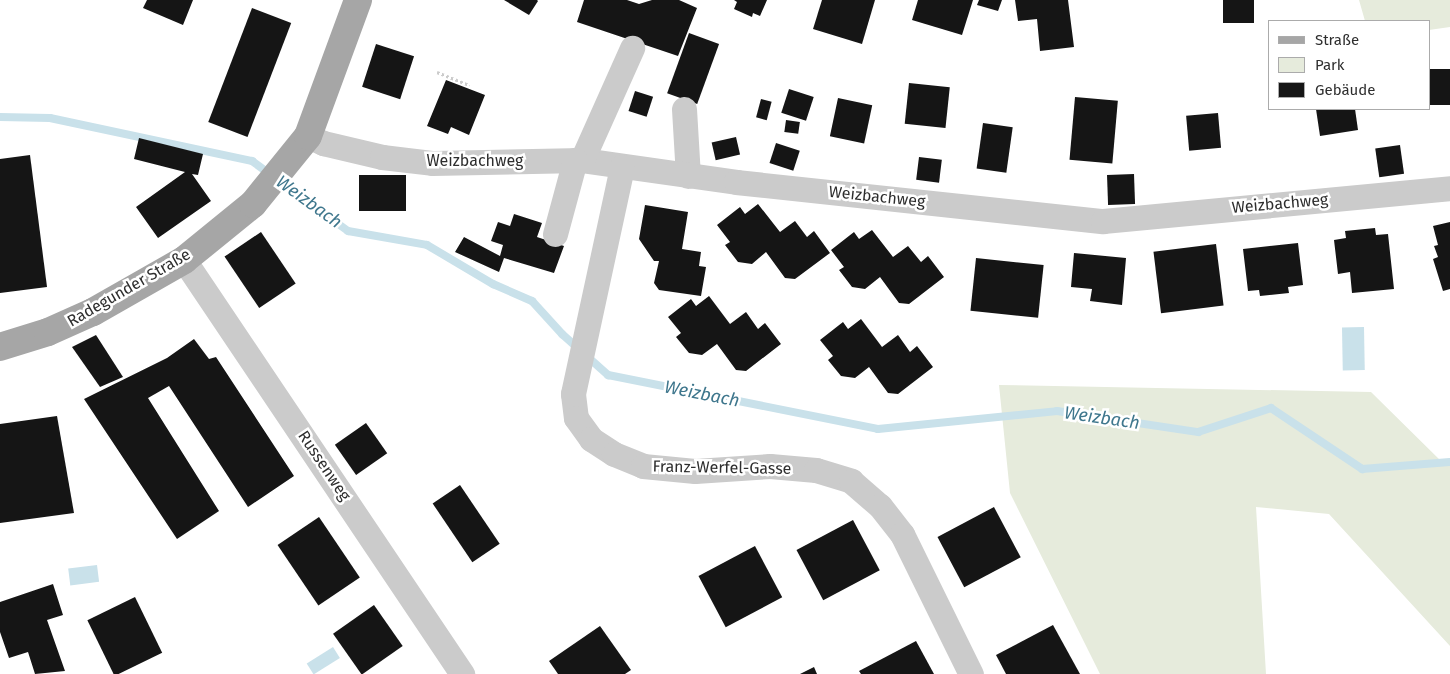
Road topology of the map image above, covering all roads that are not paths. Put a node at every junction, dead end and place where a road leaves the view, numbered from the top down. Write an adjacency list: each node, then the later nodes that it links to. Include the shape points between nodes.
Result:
1 (358, 0): 4 (main road, Radegunder Straße)
2 (632, 48): 5 (street)
3 (684, 108): 7 (street)
4 (308, 136): 5 (street, Weizbachweg, via 323,143 382,156 432,162); 10 (main road, Radegunder Straße, via 263,194)
5 (579, 160): 6 (street, Weizbachweg); 9 (street)
6 (622, 167): 7 (street, Weizbachweg); 13 (street, Franz-Werfel-Gasse, via 573,394 576,418 591,439 642,466 695,471 770,466 816,470 851,481 880,506 902,534)
7 (688, 176): 8 (street, Weizbachweg, via 1103,221)
8 (1450, 188)
9 (556, 234)
10 (184, 260): 11 (main road, Radegunder Straße, via 93,312 48,332); 12 (street, Russenweg)
11 (0, 347)
12 (462, 674)
13 (971, 674)

